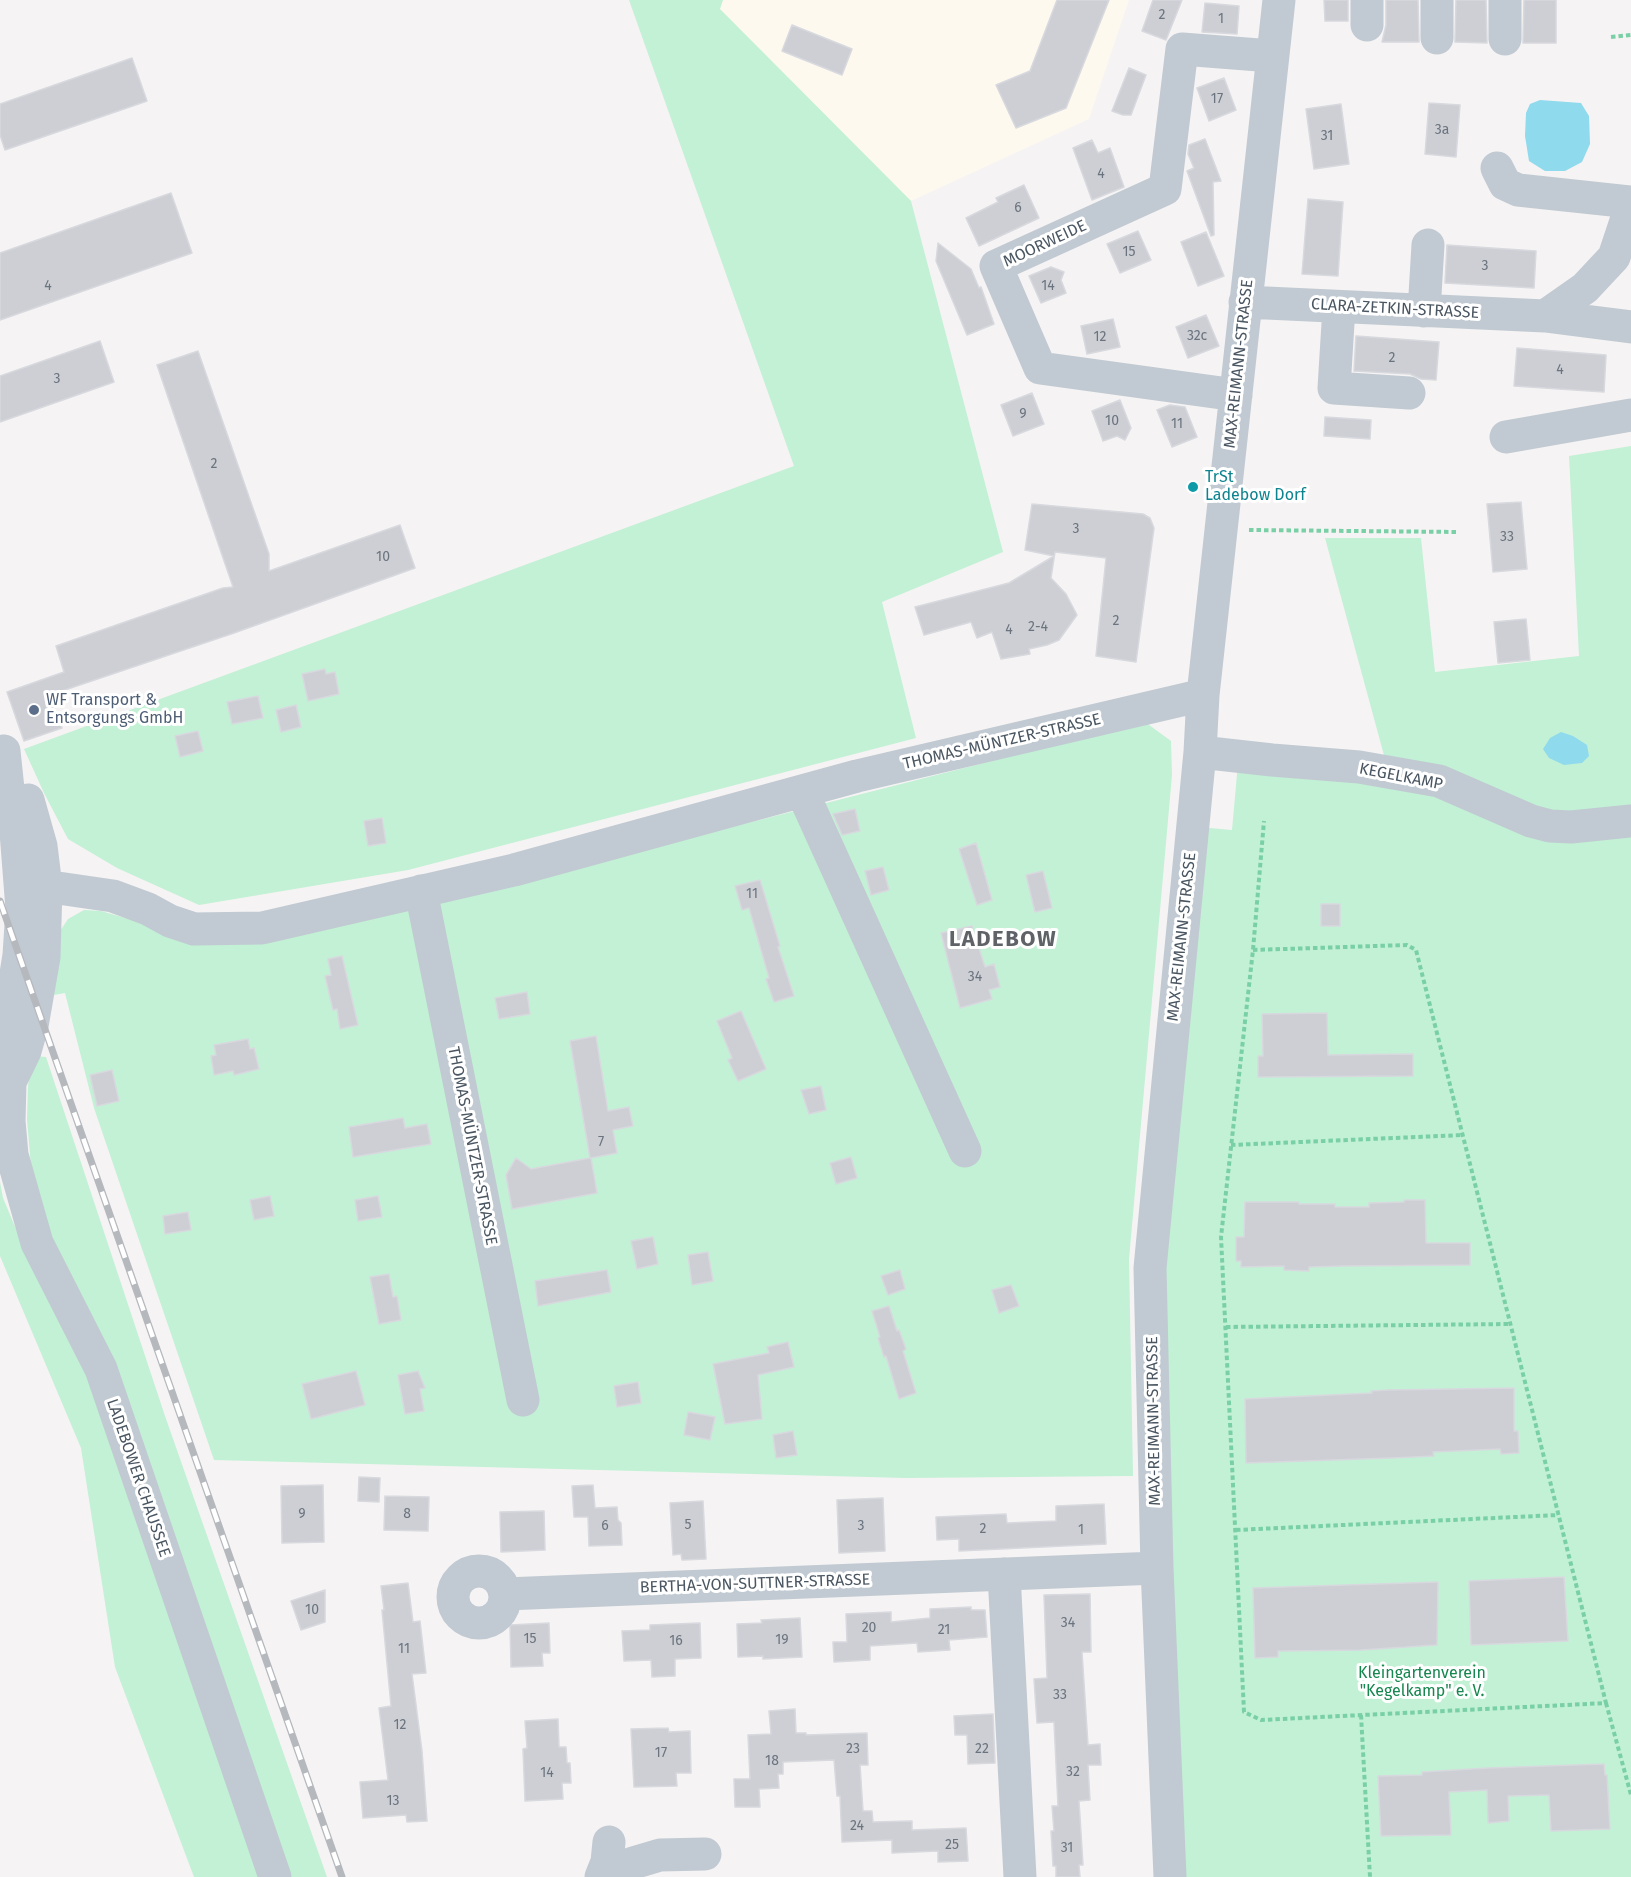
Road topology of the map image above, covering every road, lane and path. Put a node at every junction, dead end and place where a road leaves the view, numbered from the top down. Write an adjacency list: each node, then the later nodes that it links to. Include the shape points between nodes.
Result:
1 (1279, 0): 8 (street, MAX-REIMANN-STRASSE)
2 (1437, 0): 6 (street)
3 (1505, 0): 7 (street)
4 (1631, 35): 5 (path)
5 (1611, 37)
6 (1437, 38)
7 (1505, 39)
8 (1272, 56): 12 (street, MAX-REIMANN-STRASSE); 18 (street, MOORWEIDE, via 1182,49 1165,189 996,266 1040,368)
9 (1497, 168): 10 (street, via 1505,184 1518,190)
10 (1631, 204): 15 (street, via 1614,257 1585,288)
11 (1428, 245): 14 (street)
12 (1245, 302): 13 (street, CLARA-ZETKIN-STRASSE); 18 (street, MAX-REIMANN-STRASSE)
13 (1339, 307): 14 (street, CLARA-ZETKIN-STRASSE); 17 (street, via 1334,388)
14 (1424, 311): 15 (street, CLARA-ZETKIN-STRASSE)
15 (1545, 316): 16 (street, CLARA-ZETKIN-STRASSE)
16 (1631, 327)
17 (1409, 393)
18 (1236, 395): 21 (street, MAX-REIMANN-STRASSE)
19 (1631, 415): 20 (street)
20 (1506, 437)
21 (1221, 530): 22 (path); 23 (street, MAX-REIMANN-STRASSE)
22 (1458, 532)
23 (1203, 695): 25 (street, MAX-REIMANN-STRASSE); 26 (street, THOMAS-MÜNTZER-STRASSE)
24 (2, 745): 29 (street, LADEBOWER CHAUSSEE, via 22,784 41,846)
25 (1200, 752): 28 (street, KEGELKAMP, via 1359,767 1439,781 1550,826); 41 (street, MAX-REIMANN-STRASSE, via 1150,1268)
26 (802, 791): 30 (street, THOMAS-MÜNTZER-STRASSE, via 514,870); 35 (street)
27 (1264, 821): 31 (path)
28 (1631, 821)
29 (34, 888): 30 (street, THOMAS-MÜNTZER-STRASSE, via 113,896 194,929 262,928); 32 (street, LADEBOWER CHAUSSEE, via 44,957 37,1004 25,1051)
30 (421, 891): 38 (street, THOMAS-MÜNTZER-STRASSE)
31 (1253, 950): 33 (path, via 1407,945 1416,950); 34 (path)
32 (5, 1081): 49 (street, LADEBOWER CHAUSSEE, via 12,1155 37,1243 101,1369)
33 (1463, 1136): 34 (path); 36 (path)
34 (1231, 1145): 37 (path, via 1221,1237)
35 (965, 1151)
36 (1510, 1324): 37 (path); 39 (path)
37 (1226, 1327): 40 (path)
38 (523, 1400)
39 (1559, 1515): 40 (path); 44 (path)
40 (1236, 1530): 45 (path, via 1244,1712 1261,1720)
41 (1157, 1568): 42 (street, BERTHA-VON-SUTTNER-STRASSE); 53 (street, MAX-REIMANN-STRASSE)
42 (1004, 1574): 43 (street, BERTHA-VON-SUTTNER-STRASSE); 52 (street)
43 (505, 1594)
44 (1606, 1703): 45 (path); 46 (path)
45 (1361, 1715): 54 (path)
46 (1631, 1795)
47 (609, 1842): 50 (street)
48 (705, 1854): 51 (street, via 660,1855)
49 (275, 1877)
50 (601, 1877)
51 (606, 1877)
52 (1020, 1877)
53 (1170, 1877)
54 (1370, 1877)

